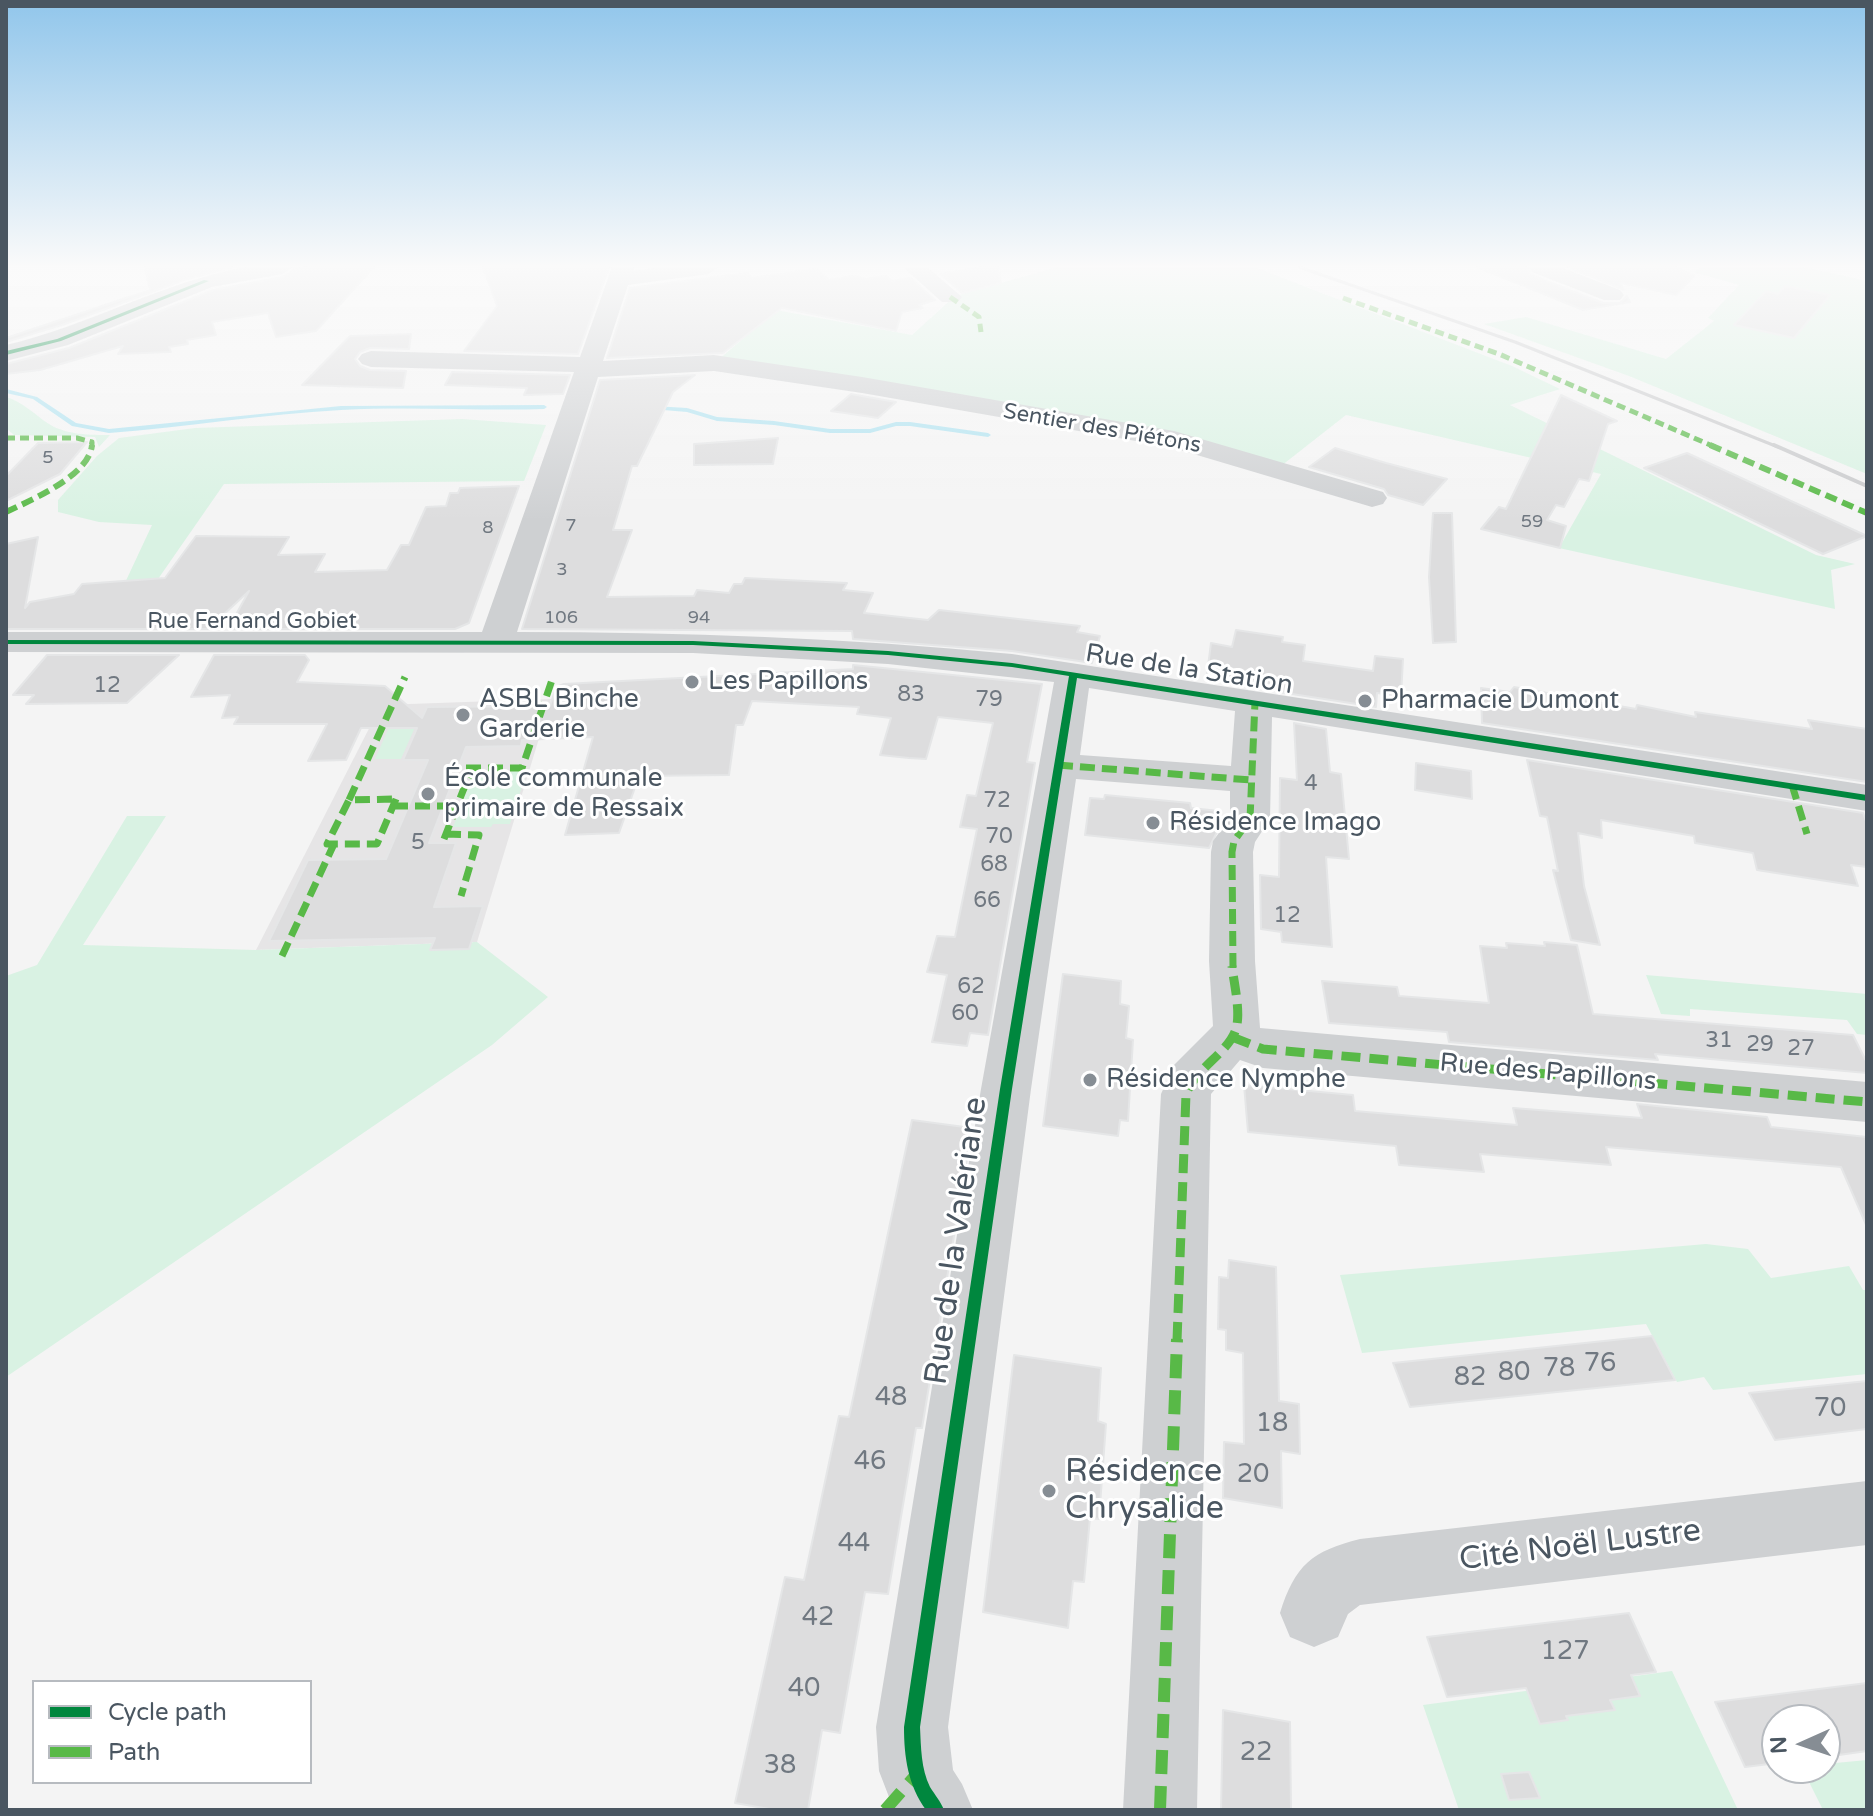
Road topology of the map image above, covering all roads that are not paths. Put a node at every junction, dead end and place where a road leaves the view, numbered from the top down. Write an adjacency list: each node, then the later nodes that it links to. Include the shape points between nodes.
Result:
1 (594, 352): 3 (street)
2 (371, 359): 3 (street, Sentier des Piétons)
3 (588, 368): 4 (street, Sentier des Piétons, via 714,363 862,385 1174,439); 6 (street)
4 (1372, 498)
5 (6, 642): 6 (street, Rue Fernand Gobiet)
6 (498, 642): 7 (street, Rue de la Station, via 795,648 919,656)
7 (1073, 675): 8 (street, Rue de la Station); 9 (street, Rue de la Valériane)
8 (1255, 702): 10 (street); 11 (street, Rue de la Station)
9 (1058, 765): 10 (street); 16 (street, Rue de la Valériane, via 912,1727 915,1776)
10 (1251, 780): 12 (street, via 1250,819 1232,852 1237,1027)
11 (1867, 798)
12 (1232, 1037): 13 (street, Rue des Papillons, via 1263,1049); 17 (street, via 1192,1079 1186,1094)
13 (1867, 1102)
14 (1867, 1513): 15 (street, Cité Noël Lustre, via 1360,1572 1330,1584 1318,1595)
15 (1314, 1613)
16 (936, 1810)
17 (1160, 1810)

